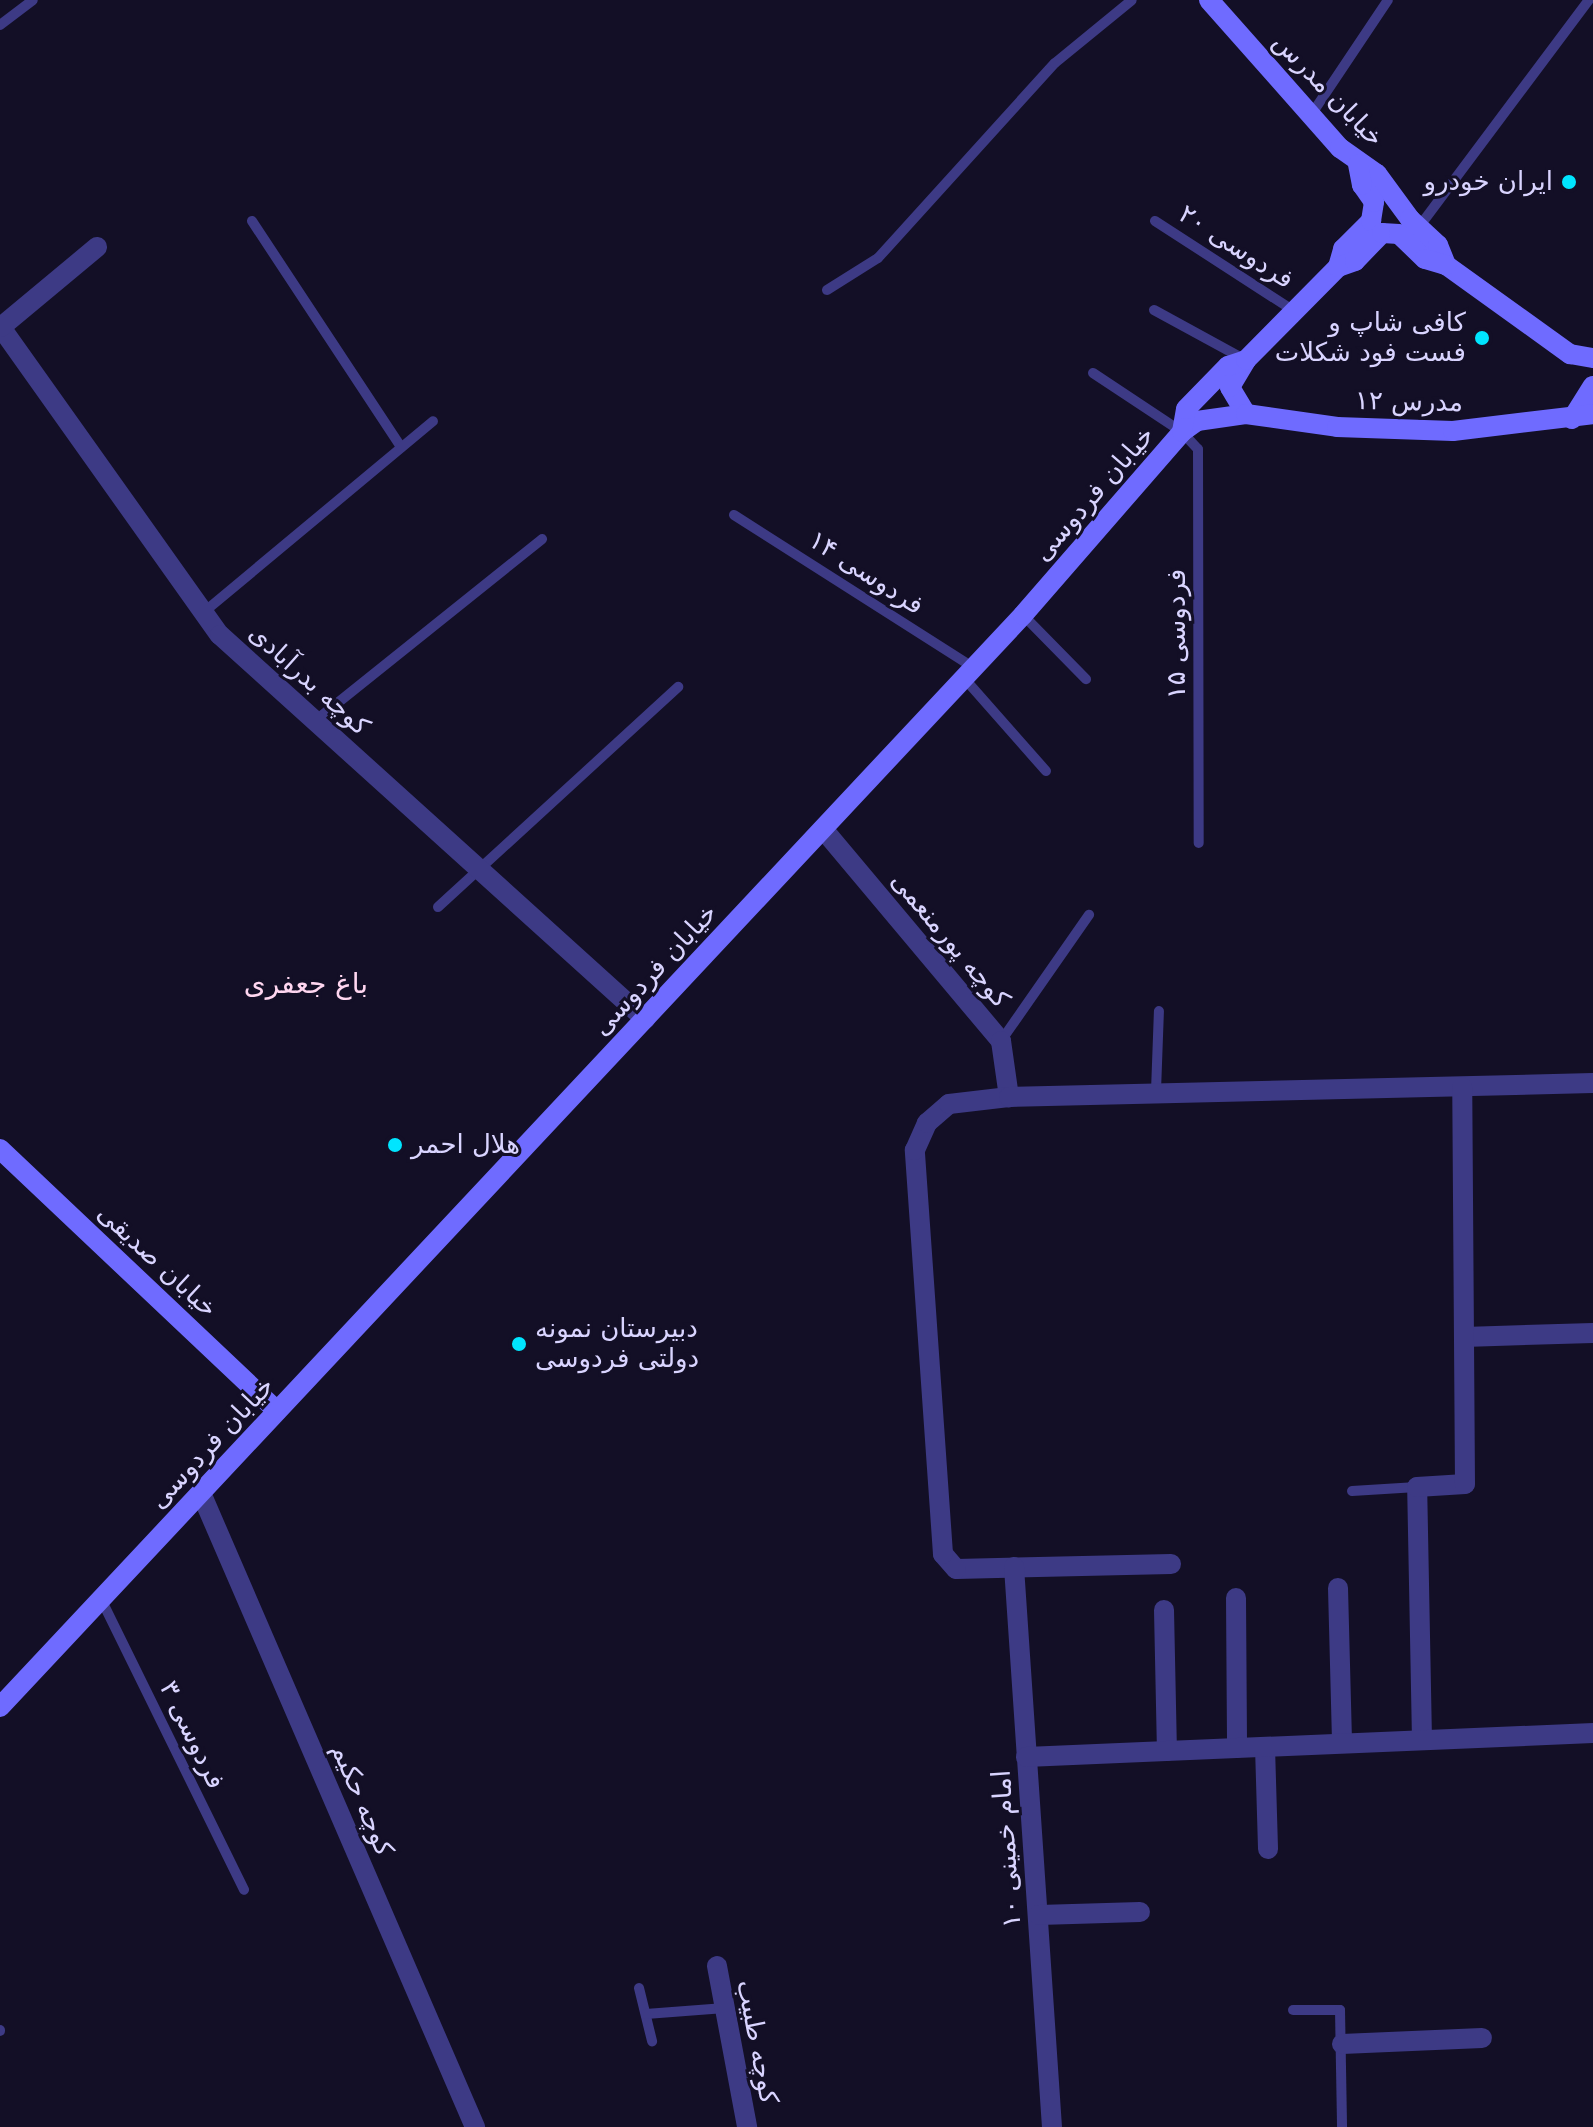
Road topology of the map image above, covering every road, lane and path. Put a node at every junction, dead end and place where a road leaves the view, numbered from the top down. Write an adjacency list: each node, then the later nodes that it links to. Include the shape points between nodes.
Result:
1 (33, 0): 6 (lane)
2 (1132, 0): 15 (lane, via 1055,63 878,258)
3 (1209, 0): 7 (street, خیابان مدرس)
4 (1388, 0): 7 (lane)
5 (1589, 0): 11 (lane)
6 (0, 25)
7 (1311, 115): 8 (street, خیابان مدرس)
8 (1358, 164): 11 (street, خیابان مدرس, via 1377,174); 14 (street, via 1362,185 1374,202 1371,221 1343,249)
9 (252, 221): 29 (lane)
10 (1155, 221): 17 (lane, فردوسی ۲۰)
11 (1419, 227): 13 (street, خیابان مدرس, via 1438,245)
12 (97, 247): 18 (street)
13 (1446, 265): 14 (street, via 1425,259 1399,234 1382,233 1355,261); 19 (street, خیابان مدرس)
14 (1338, 267): 17 (street, خیابان فردوسی)
15 (827, 290)
16 (1154, 310): 21 (lane)
17 (1294, 311): 21 (street, خیابان فردوسی)
18 (0, 326): 32 (street, کوچه بدرآبادی)
19 (1570, 354): 20 (street, خیابان مدرس); 23 (street)
20 (1593, 358)
21 (1246, 360): 24 (street, via 1230,387); 28 (street, خیابان فردوسی, via 1228,366 1186,409)
22 (1093, 373): 28 (lane)
23 (1593, 384): 26 (street)
24 (1246, 414): 26 (street, مدرس ۱۲, via 1337,427 1453,431); 28 (street, مدرس ۱۲, via 1197,421)
25 (1593, 414): 26 (street, مدرس ۱۲)
26 (1572, 419)
27 (433, 421): 29 (lane)
28 (1182, 432): 33 (street, خیابان فردوسی); 40 (lane, فردوسی ۱۵, via 1198,449)
29 (401, 447): 32 (lane)
30 (734, 515): 34 (lane, فردوسی ۱۴)
31 (542, 539): 37 (lane)
32 (204, 612): 37 (street, کوچه بدرآبادی, via 220,635)
33 (1023, 615): 34 (street, خیابان فردوسی); 35 (lane)
34 (969, 673): 38 (lane, فردوسی ۱۴); 39 (street, خیابان فردوسی)
35 (1086, 679)
36 (678, 687): 41 (lane)
37 (315, 721): 41 (street, کوچه بدرآبادی)
38 (1046, 771)
39 (823, 829): 45 (street, خیابان فردوسی); 46 (street, کوچه پورمنعمی)
40 (1199, 843)
41 (479, 870): 42 (lane); 45 (street, کوچه بدرآبادی)
42 (438, 907)
43 (1089, 915): 46 (lane)
44 (1159, 1011): 49 (lane)
45 (645, 1019): 54 (street, خیابان فردوسی)
46 (1001, 1041): 50 (street, کوچه پورمنعمی)
47 (1593, 1083): 48 (street)
48 (1462, 1087): 49 (street); 53 (street)
49 (1156, 1091): 50 (street)
50 (1009, 1097): 59 (street, via 949,1104 927,1123 915,1150 943,1554 956,1569)
51 (0, 1149): 54 (street, خیابان صدیقی)
52 (1593, 1333): 53 (street)
53 (1464, 1337): 55 (street, via 1465,1484)
54 (277, 1411): 57 (street, خیابان فردوسی)
55 (1417, 1487): 56 (lane); 66 (street)
56 (1352, 1491)
57 (201, 1493): 62 (street, خیابان فردوسی); 84 (street, کوچه حکیم)
58 (1171, 1564): 59 (street)
59 (1014, 1567): 71 (street, امام خمینی ۱۰)
60 (1338, 1588): 67 (street)
61 (1236, 1598): 69 (street)
62 (101, 1599): 64 (street, خیابان فردوسی); 73 (lane, فردوسی ۳)
63 (1164, 1610): 70 (street)
64 (0, 1707)
65 (1593, 1733): 66 (street)
66 (1422, 1740): 67 (street)
67 (1342, 1743): 68 (street)
68 (1265, 1747): 69 (street); 72 (street)
69 (1237, 1748): 70 (street)
70 (1167, 1751): 71 (street)
71 (1026, 1757): 75 (street, امام خمینی ۱۰)
72 (1268, 1849)
73 (244, 1890)
74 (1140, 1912): 75 (street)
75 (1039, 1915): 86 (street, امام خمینی ۱۰)
76 (717, 1966): 78 (street, کوچه طبیب)
77 (639, 1988): 80 (lane)
78 (725, 2008): 80 (lane); 85 (street, کوچه طبیب)
79 (1293, 2010): 83 (lane, via 1340,2010)
80 (646, 2014): 82 (lane)
81 (1482, 2038): 83 (street)
82 (652, 2041)
83 (1342, 2044): 87 (lane)
84 (475, 2127)
85 (747, 2127)
86 (1052, 2127)
87 (1342, 2127)

